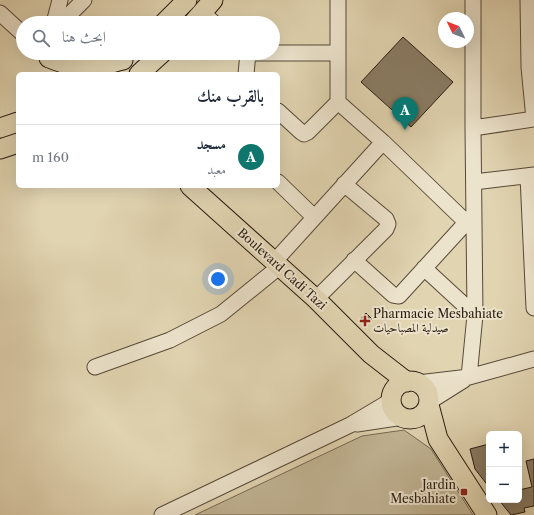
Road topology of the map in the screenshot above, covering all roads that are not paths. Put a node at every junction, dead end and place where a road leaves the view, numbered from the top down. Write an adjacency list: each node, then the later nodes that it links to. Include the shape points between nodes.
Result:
1 (60, 0): 10 (street)
2 (84, 0): 11 (street)
3 (187, 0): 12 (main road)
4 (338, 0): 16 (street)
5 (473, 0): 31 (street)
6 (518, 0): 7 (street)
7 (528, 0): 8 (street); 14 (street)
8 (534, 0)
9 (0, 13): 13 (street)
10 (56, 16)
11 (69, 16)
12 (171, 16)
13 (16, 28)
14 (532, 43): 28 (street, via 530,74)
15 (280, 53): 16 (street)
16 (338, 53): 26 (street)
17 (46, 60): 18 (main road, via 81,68); 22 (street)
18 (116, 60)
19 (123, 60): 23 (main road)
20 (155, 60): 24 (main road)
21 (247, 60): 25 (street)
22 (63, 72)
23 (109, 72)
24 (142, 72)
25 (246, 72)
26 (338, 102): 27 (street, via 304,134); 32 (street)
27 (280, 113)
28 (534, 119): 31 (street)
29 (16, 123): 30 (main road)
30 (0, 128)
31 (472, 128): 36 (street)
32 (382, 142): 38 (street); 41 (street)
33 (16, 144): 34 (main road)
34 (0, 148)
35 (531, 176): 36 (street); 42 (street)
36 (474, 182): 41 (street)
37 (280, 184): 40 (street)
38 (344, 184): 40 (street); 43 (street, via 386,219 388,224)
39 (192, 188): 44 (main road, Boulevard Cadi Tazi)
40 (314, 217): 44 (street)
41 (470, 218): 45 (street); 48 (street)
42 (533, 253): 47 (street)
43 (354, 260): 45 (street, via 397,296); 46 (street)
44 (277, 264): 46 (main road, Boulevard Cadi Tazi); 51 (street, via 221,314 170,340)
45 (424, 268): 48 (street)
46 (316, 299): 49 (main road, Boulevard Cadi Tazi)
47 (534, 308)
48 (476, 315): 52 (street)
49 (371, 354): 53 (main road, Boulevard Cadi Tazi); 54 (main road, Boulevard Cadi Tazi)
50 (534, 359): 52 (street)
51 (95, 367)
52 (469, 377): 53 (street); 55 (street)
53 (412, 383): 54 (main road, via 397,387); 55 (main road, via 424,388)
54 (392, 398): 56 (main road, via 394,410); 57 (street)
55 (429, 403): 56 (main road, via 422,415); 58 (main road)
56 (406, 418): 57 (street); 58 (main road)
57 (350, 425): 59 (street)
58 (438, 439): 60 (main road)
59 (162, 515)
60 (487, 515)

